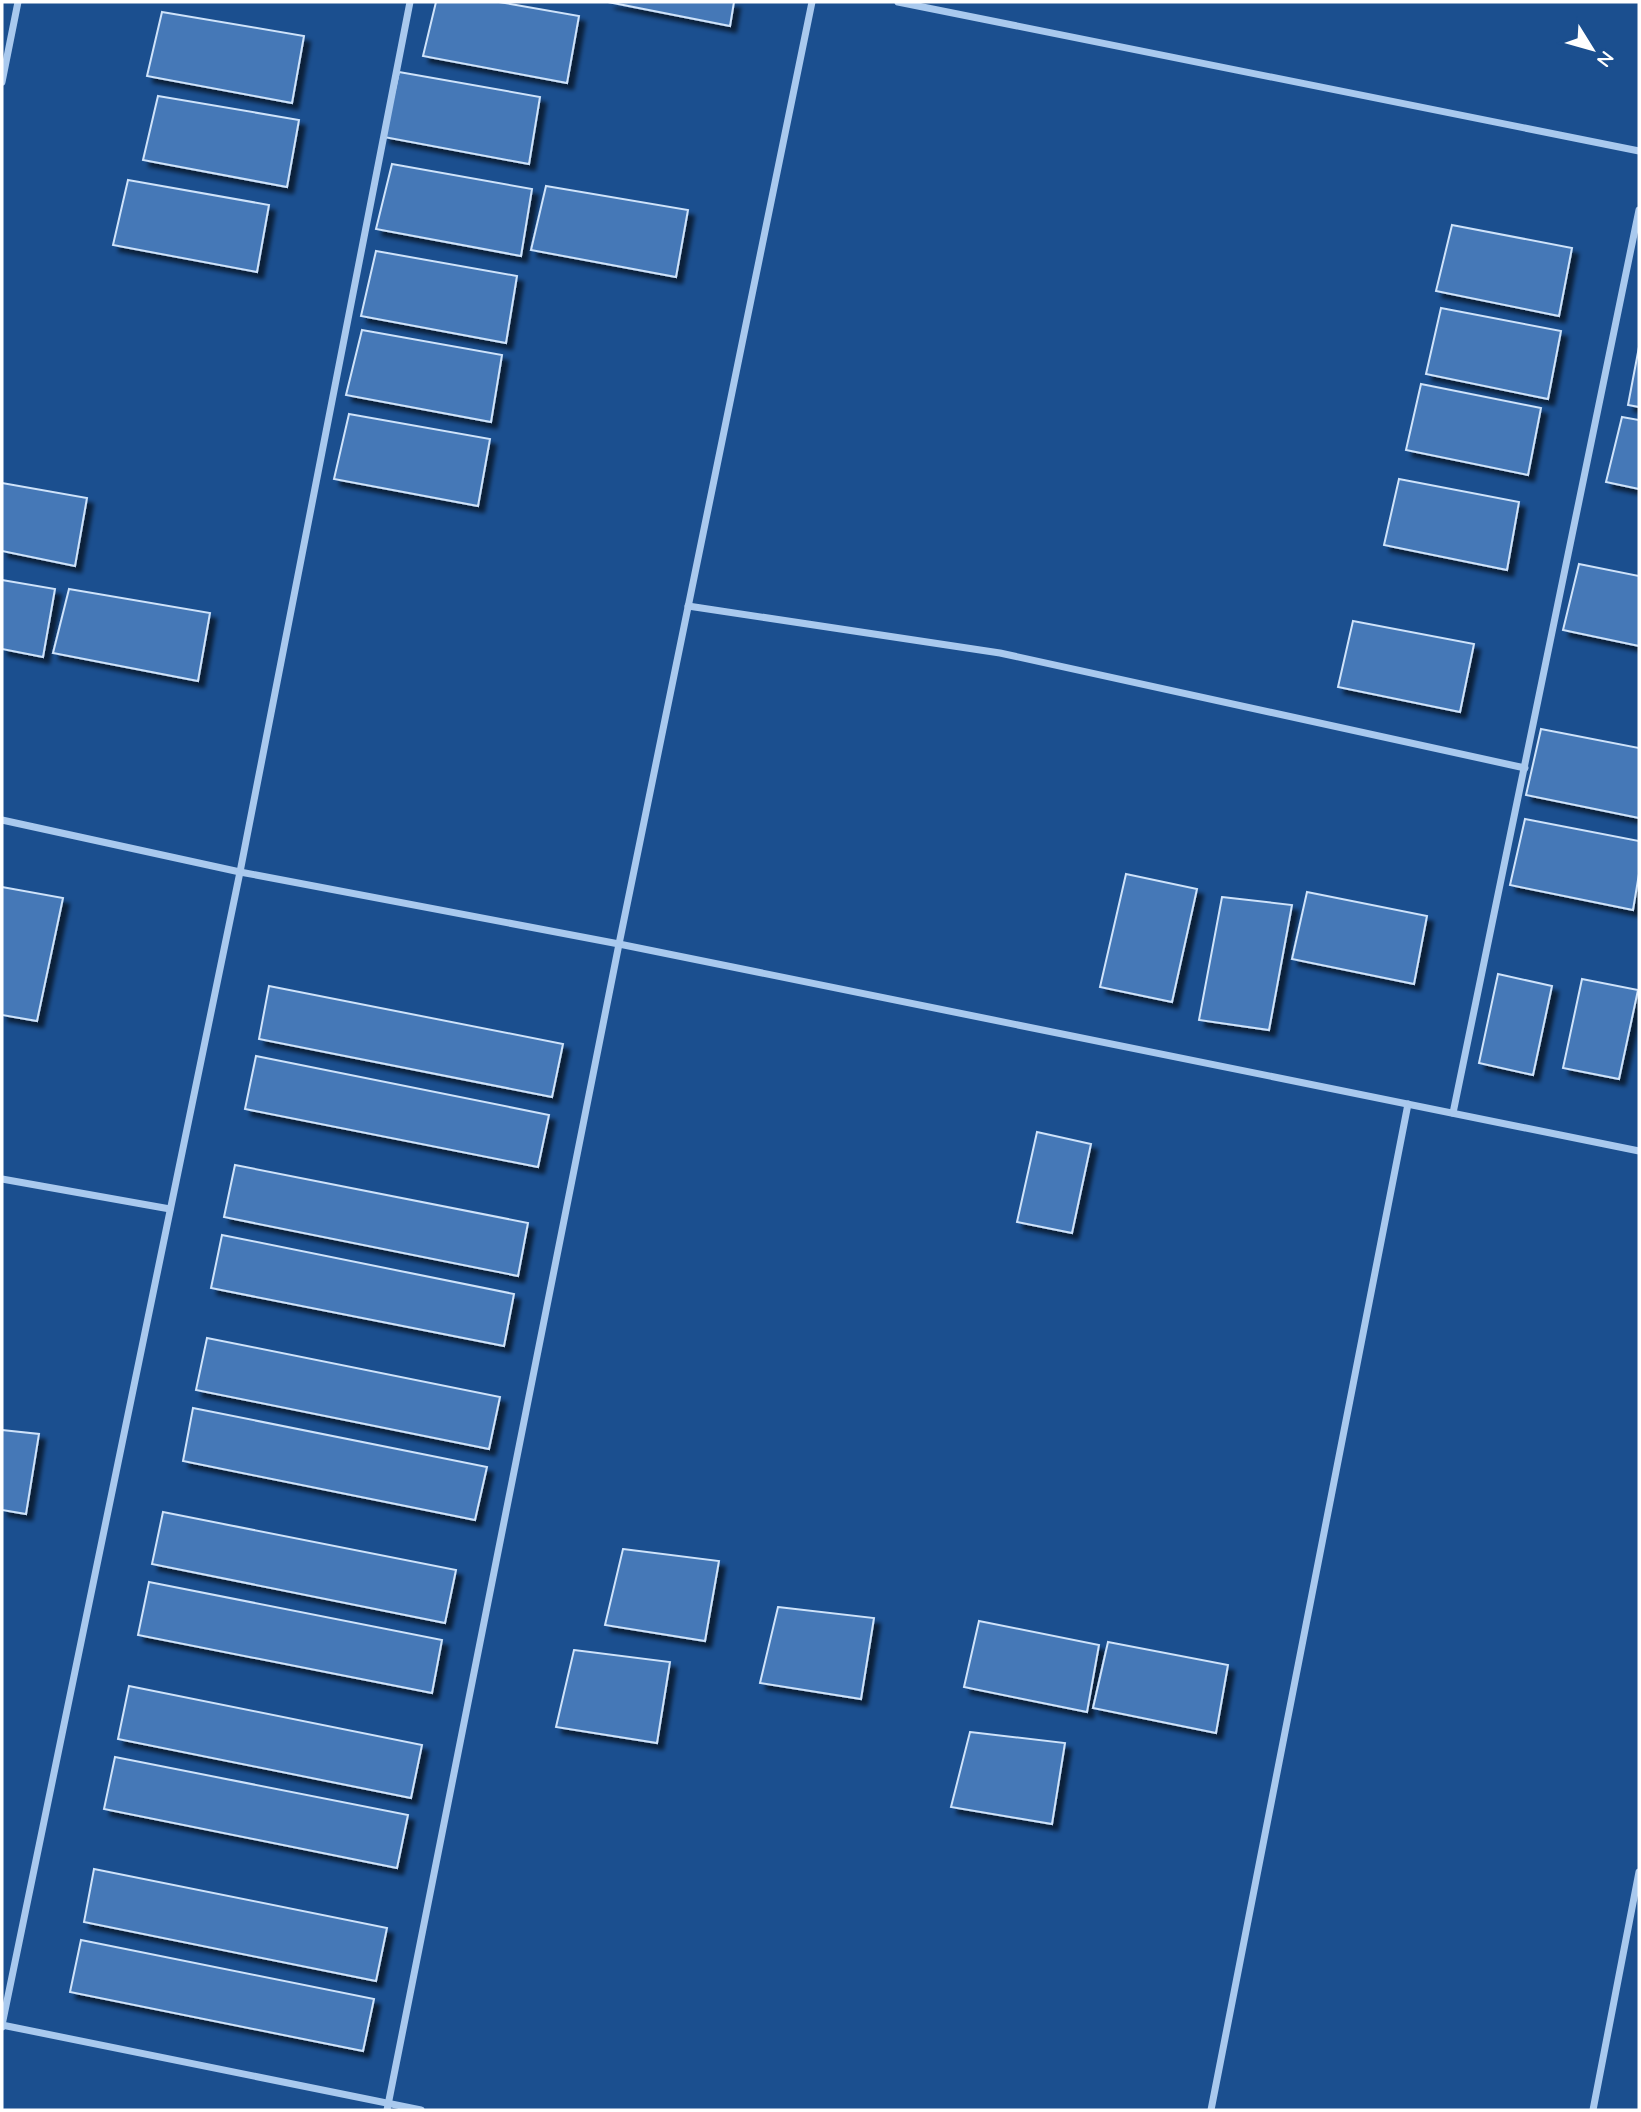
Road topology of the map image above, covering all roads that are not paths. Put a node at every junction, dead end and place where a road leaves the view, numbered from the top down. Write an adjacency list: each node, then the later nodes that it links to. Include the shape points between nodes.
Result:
1 (18, 2): 5 (street)
2 (410, 2): 11 (street)
3 (812, 2): 8 (street)
4 (898, 2): 6 (street)
5 (2, 82)
6 (1639, 151)
7 (1639, 210): 9 (street)
8 (688, 606): 9 (street, via 1000,653); 12 (street)
9 (1525, 768): 14 (street)
10 (2, 820): 11 (street)
11 (240, 872): 12 (street); 17 (street)
12 (619, 944): 13 (street); 20 (street)
13 (1408, 1104): 14 (street); 22 (street)
14 (1453, 1113): 15 (street)
15 (1639, 1151)
16 (2, 1179): 17 (street)
17 (170, 1209): 19 (street)
18 (1639, 1872): 23 (street)
19 (2, 2026): 20 (street)
20 (387, 2107): 21 (street)
21 (421, 2110)
22 (1211, 2110)
23 (1593, 2110)

